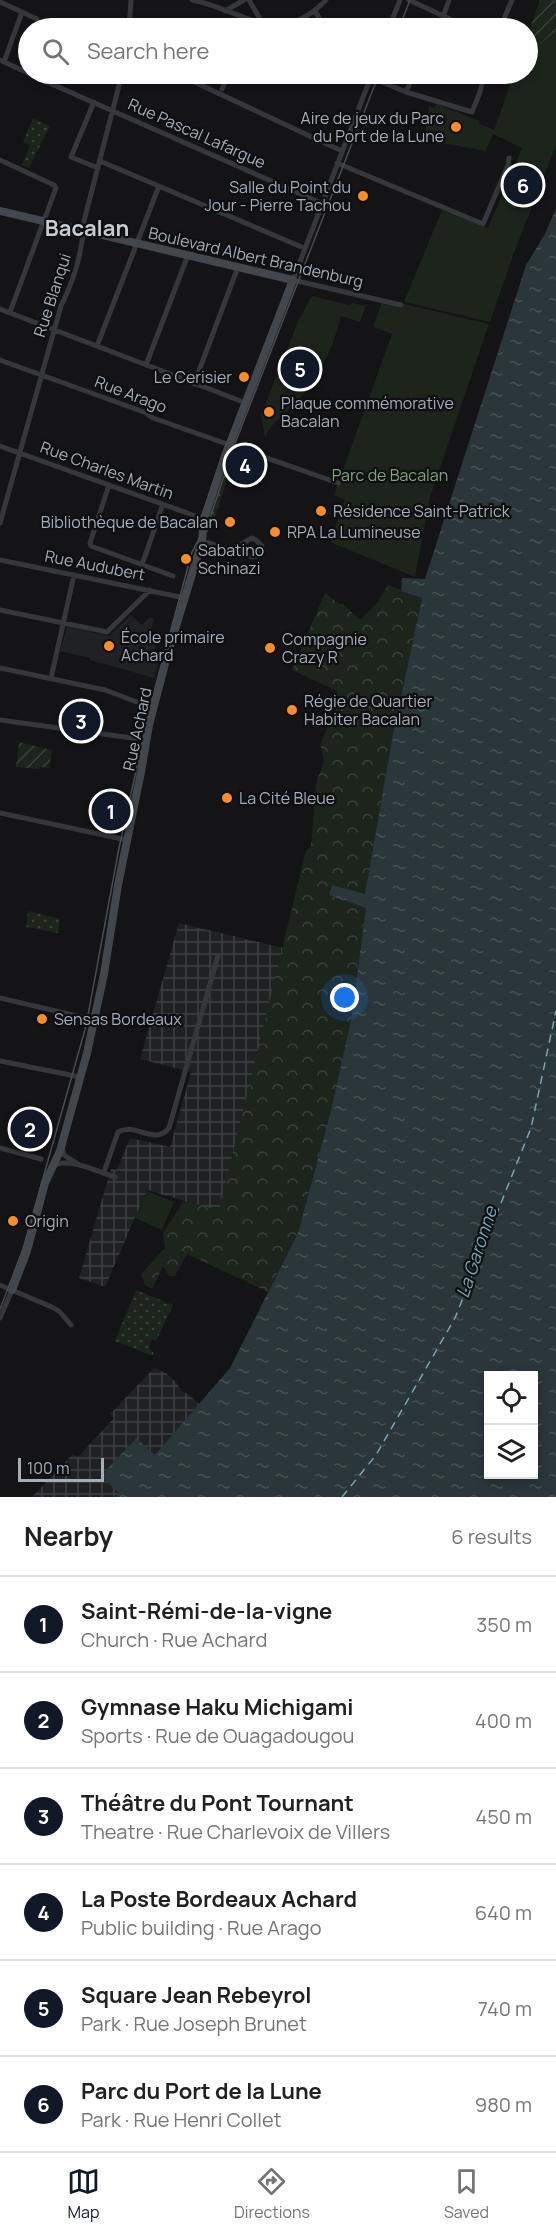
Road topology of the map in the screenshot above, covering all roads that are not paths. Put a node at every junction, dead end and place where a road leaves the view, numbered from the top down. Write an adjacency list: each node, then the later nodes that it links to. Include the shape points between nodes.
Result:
1 (130, 0): 17 (street)
2 (192, 0): 11 (street)
3 (244, 0): 11 (street)
4 (249, 0): 19 (street)
5 (326, 0): 12 (street)
6 (400, 0): 22 (street)
7 (408, 0): 14 (street)
8 (449, 0): 14 (street)
9 (513, 0): 24 (street)
10 (0, 2): 13 (street)
11 (225, 10): 18 (street)
12 (315, 11): 20 (street); 21 (street)
13 (22, 12): 15 (street); 16 (street)
14 (443, 16): 23 (street)
15 (20, 18)
16 (35, 18)
17 (129, 18)
18 (248, 18)
19 (260, 18)
20 (299, 18)
21 (319, 18)
22 (393, 18)
23 (447, 18)
24 (505, 18)
25 (18, 22): 26 (street)
26 (2, 61): 27 (street, Rue Pascal Lafargue)
27 (18, 68)
28 (54, 84): 38 (street, Rue Pascal Lafargue)
29 (121, 84): 39 (street, Rue Blanqui)
30 (198, 84): 40 (street)
31 (224, 84): 36 (street)
32 (368, 84): 40 (street)
33 (390, 84): 37 (street)
34 (410, 84): 37 (street)
35 (482, 84): 37 (street, via 472,112)
36 (222, 89)
37 (406, 92)
38 (94, 102): 39 (street, Rue Pascal Lafargue); 45 (street, via 71,157)
39 (114, 111): 43 (street, Rue Blanqui); 47 (street, Rue Pascal Lafargue)
40 (342, 151): 44 (street)
41 (509, 158): 44 (street, via 483,224)
42 (0, 160): 49 (street, via 56,186)
43 (100, 161): 45 (street, Rue Blanqui); 46 (street)
44 (337, 163): 47 (street)
45 (98, 168): 50 (street, Rue Blanqui)
46 (159, 186): 51 (street); 52 (street)
47 (321, 203): 52 (street)
48 (0, 213): 49 (street, Boulevard Albert Brandenburg)
49 (44, 221): 50 (street, Boulevard Albert Brandenburg); 58 (street)
50 (83, 230): 51 (street, Boulevard Albert Brandenburg); 59 (street, Rue Blanqui)
51 (137, 243): 53 (street, Boulevard Albert Brandenburg); 60 (street)
52 (304, 248): 55 (street)
53 (188, 255): 54 (street, Boulevard Albert Brandenburg); 62 (street)
54 (238, 267): 55 (street, Boulevard Albert Brandenburg); 64 (street)
55 (293, 280): 56 (street, Boulevard Albert Brandenburg); 65 (street, Rue Achard)
56 (401, 305)
57 (0, 309): 58 (street)
58 (10, 312): 59 (street)
59 (54, 330): 60 (street); 63 (street, Rue Blanqui)
60 (97, 346): 62 (street)
61 (0, 360): 63 (street, Rue Arago)
62 (146, 365): 64 (street)
63 (42, 375): 66 (street, Rue Arago); 68 (street, Rue Blanqui)
64 (195, 384): 65 (street)
65 (246, 403): 66 (street, Rue Achard)
66 (229, 445): 69 (street, Rue Arago); 72 (street, Rue Achard)
67 (0, 446): 68 (street, Rue Charles Martin)
68 (20, 453): 70 (street, Rue Charles Martin); 73 (street, Rue Blanqui)
69 (338, 483)
70 (109, 485): 71 (street, Rue Charles Martin); 77 (street, via 91,546)
71 (163, 504): 72 (street, Rue Charles Martin); 77 (street)
72 (204, 519): 74 (street, Rue Achard)
73 (0, 523)
74 (202, 541): 75 (street); 81 (street, Rue Achard)
75 (231, 550): 75 (street, via 252,538 262,546 256,557)
76 (0, 560): 78 (street, Rue Audubert)
77 (142, 565): 79 (street)
78 (74, 574): 80 (street, Rue Audubert); 83 (street)
79 (173, 576)
80 (150, 590): 81 (street, Rue Audubert); 83 (street, via 107,632)
81 (185, 598): 86 (street, Rue Achard)
82 (0, 610): 83 (street)
83 (63, 623): 85 (street)
84 (0, 668): 85 (street)
85 (51, 678): 86 (street, via 105,690)
86 (153, 708): 88 (street, Rue Achard)
87 (0, 720): 88 (street)
88 (147, 740): 90 (street, Rue Achard)
89 (0, 813): 90 (street)
90 (127, 840): 93 (street, Rue Achard)
91 (218, 956): 101 (street, via 169,1128 155,1136 127,1129 118,1132)
92 (0, 998): 93 (street)
93 (94, 1020): 95 (street, Rue Achard)
94 (0, 1061): 95 (street)
95 (80, 1077): 96 (street, Rue Achard)
96 (62, 1145): 99 (street, via 64,1155); 100 (street, Rue Achard)
97 (0, 1148): 98 (street)
98 (41, 1160)
99 (79, 1165): 100 (street, via 62,1162); 101 (street)
100 (54, 1166): 104 (street, Rue Achard)
101 (105, 1173): 102 (street)
102 (115, 1178)
103 (0, 1285): 104 (street)
104 (12, 1290): 105 (street); 106 (street, via 60,1311)
105 (0, 1318)
106 (71, 1325)

